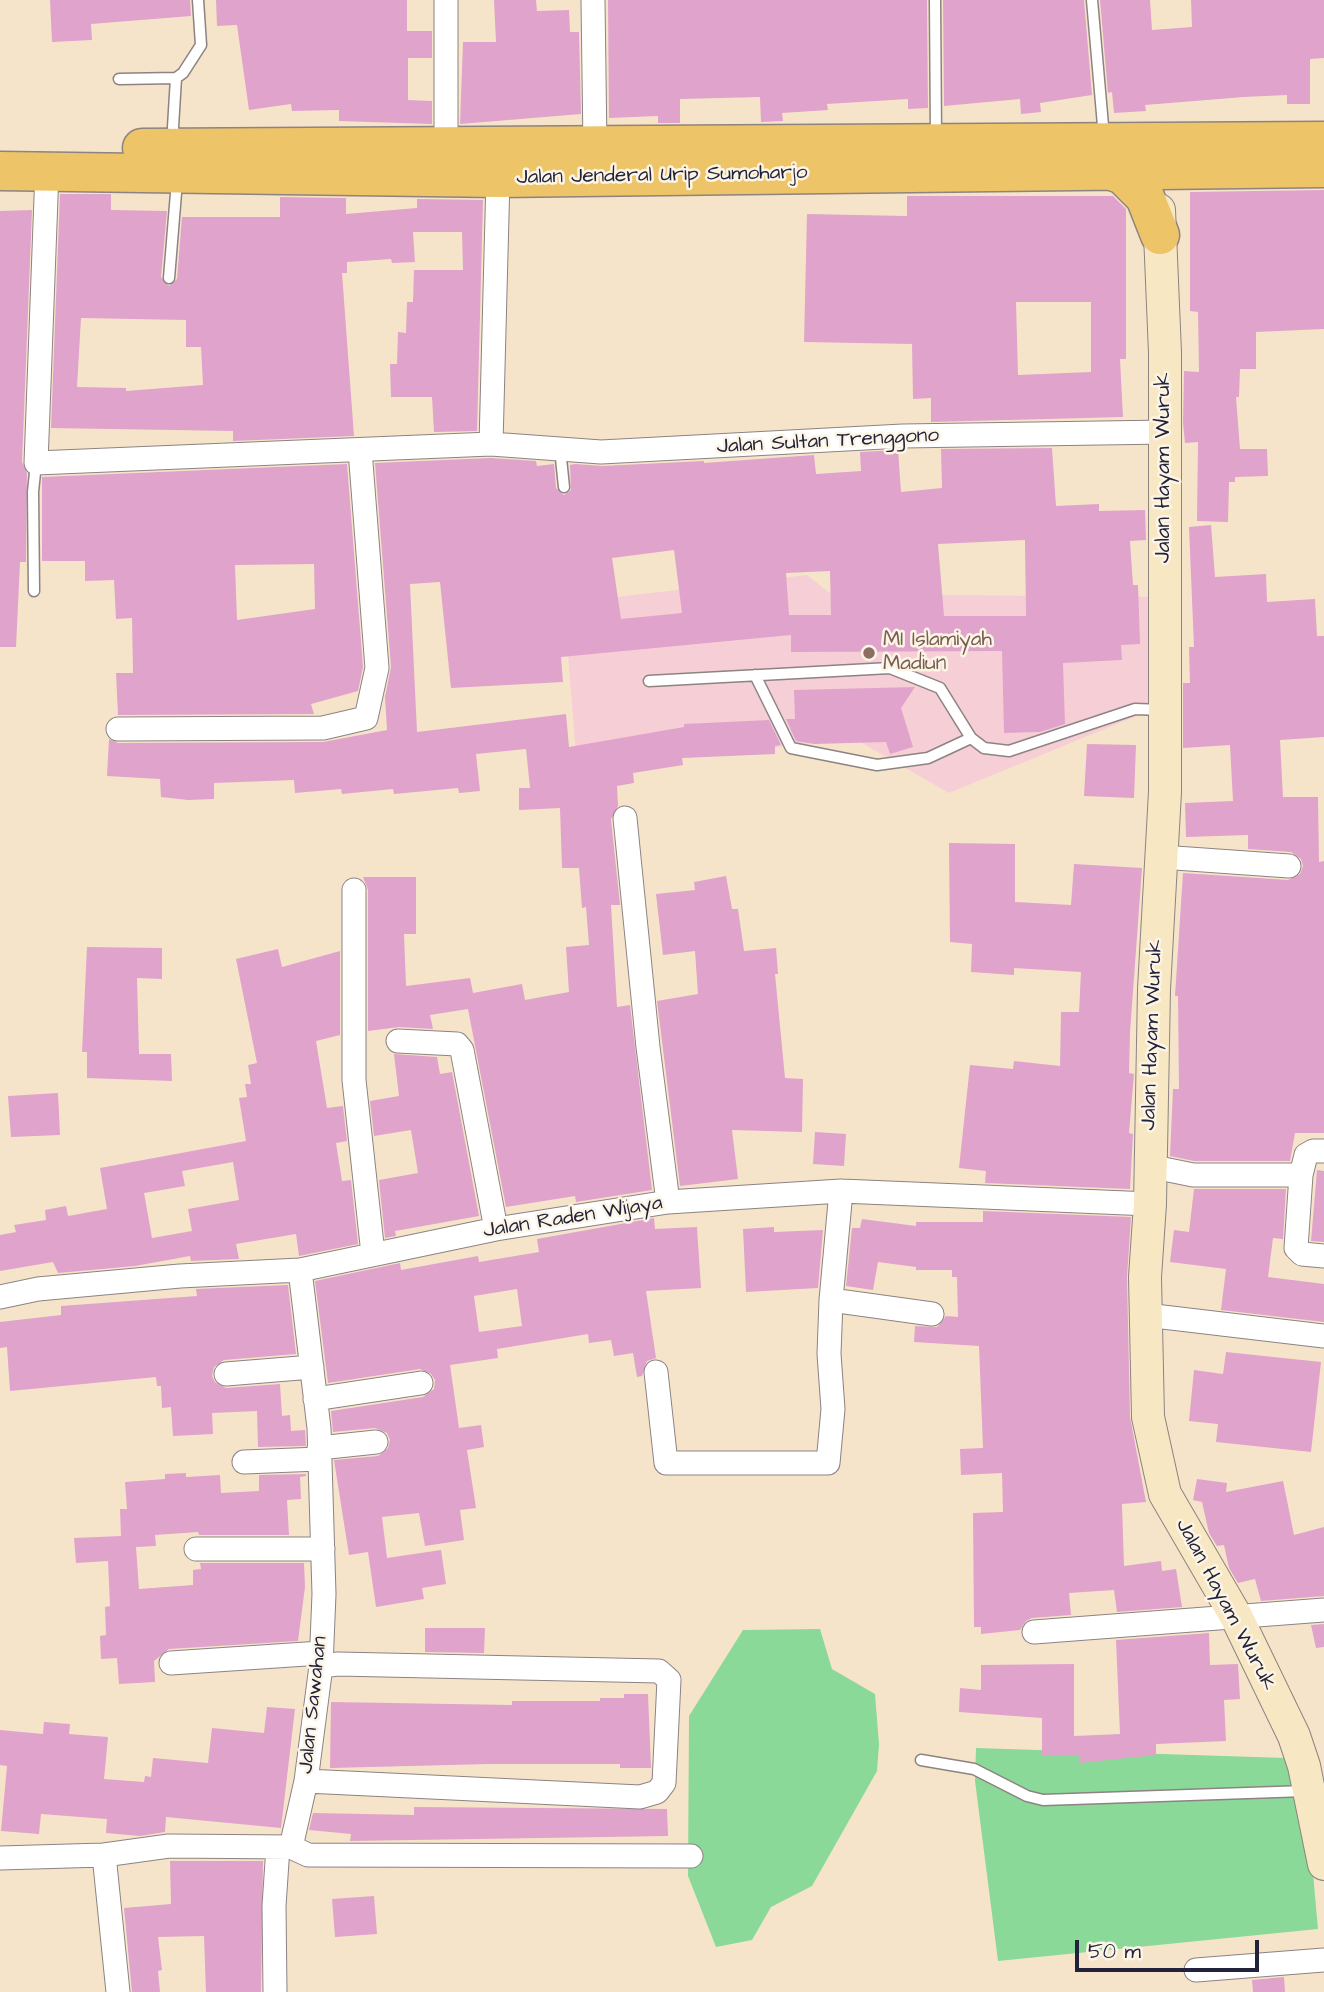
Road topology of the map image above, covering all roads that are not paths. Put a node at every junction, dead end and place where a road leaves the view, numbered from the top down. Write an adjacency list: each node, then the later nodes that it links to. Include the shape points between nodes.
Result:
1 (198, 0): 6 (lane, via 201,46)
2 (446, 0): 12 (street)
3 (593, 0): 10 (street)
4 (935, 0): 9 (lane)
5 (1092, 0): 14 (lane)
6 (176, 78): 7 (lane); 15 (lane, via 173,127)
7 (119, 79)
8 (1324, 141): 13 (highway, Jalan Jenderal Urip Sumoharjo)
9 (936, 145): 10 (highway, Jalan Jenderal Urip Sumoharjo); 14 (highway, Jalan Jenderal Urip Sumoharjo)
10 (595, 147): 12 (highway, Jalan Jenderal Urip Sumoharjo)
11 (0, 148): 15 (highway, Jalan Jenderal Urip Sumoharjo)
12 (446, 148): 15 (highway, Jalan Jenderal Urip Sumoharjo)
13 (1157, 155): 14 (highway, Jalan Jenderal Urip Sumoharjo); 16 (highway, Jalan Jenderal Urip Sumoharjo); 20 (main road, Jalan Hayam Wuruk)
14 (1107, 156): 19 (highway, Jalan Jenderal Urip Sumoharjo); 20 (highway, via 1145,197)
15 (177, 161): 17 (highway, Jalan Jenderal Urip Sumoharjo); 19 (highway, Jalan Jenderal Urip Sumoharjo); 21 (lane)
16 (1324, 168)
17 (47, 171): 18 (highway, Jalan Jenderal Urip Sumoharjo); 26 (street)
18 (0, 172)
19 (498, 178): 23 (street)
20 (1160, 235): 22 (main road, Jalan Hayam Wuruk)
21 (169, 278)
22 (1166, 432): 24 (street, Jalan Sultan Trenggono, via 903,436 601,452); 31 (main road, Jalan Hayam Wuruk)
23 (491, 444): 24 (street, Jalan Sultan Trenggono); 25 (street, Jalan Sultan Trenggono)
24 (560, 449): 27 (lane)
25 (360, 450): 26 (street, Jalan Sultan Trenggono); 32 (street, via 377,667 366,718 323,727)
26 (36, 463): 28 (lane)
27 (564, 487)
28 (34, 591)
29 (755, 675): 30 (lane); 33 (lane, via 890,668 940,688); 33 (lane, via 791,748 877,765 928,758)
30 (649, 681)
31 (1165, 710): 33 (lane, via 1135,709 1009,751 984,748); 35 (main road, Jalan Hayam Wuruk)
32 (118, 729)
33 (971, 738)
34 (625, 818): 43 (street)
35 (1161, 857): 36 (street); 40 (main road, Jalan Hayam Wuruk)
36 (1289, 866)
37 (355, 890): 46 (street, via 354,1080)
38 (398, 1041): 45 (street, via 457,1044 462,1050)
39 (1324, 1151): 41 (street, via 1306,1155)
40 (1149, 1166): 41 (street, via 1193,1175); 44 (main road, Jalan Hayam Wuruk)
41 (1301, 1175): 47 (street, via 1296,1248 1302,1254)
42 (841, 1191): 43 (street, Jalan Raden Wijaya); 44 (street, Jalan Raden Wijaya); 50 (street)
43 (668, 1202): 45 (street, Jalan Raden Wijaya)
44 (1150, 1204): 52 (main road, Jalan Hayam Wuruk)
45 (496, 1228): 46 (street, Jalan Raden Wijaya)
46 (373, 1254): 48 (street, Jalan Raden Wijaya)
47 (1324, 1256)
48 (300, 1270): 49 (street, Jalan Raden Wijaya, via 180,1276 37,1289); 54 (street, Jalan Sawahan)
49 (0, 1297)
50 (831, 1300): 51 (street); 55 (street, via 833,1409 828,1463 666,1463)
51 (932, 1314)
52 (1146, 1315): 53 (street); 65 (main road, Jalan Hayam Wuruk, via 1148,1417 1165,1494)
53 (1324, 1336)
54 (312, 1367): 56 (street); 58 (street, Jalan Sawahan)
55 (656, 1372)
56 (226, 1374)
57 (421, 1383): 58 (street)
58 (316, 1399): 60 (street, Jalan Sawahan)
59 (376, 1442): 60 (street)
60 (319, 1453): 61 (street); 63 (street, Jalan Sawahan)
61 (244, 1462)
62 (196, 1549): 63 (street)
63 (323, 1549): 67 (street, Jalan Sawahan)
64 (1324, 1610): 65 (street)
65 (1237, 1618): 66 (street); 71 (main road, Jalan Hayam Wuruk, via 1294,1736)
66 (1034, 1632)
67 (321, 1659): 68 (street); 70 (street, Jalan Sawahan); 70 (street, via 338,1664 659,1671 669,1681 664,1783 657,1792 640,1797)
68 (172, 1663)
69 (921, 1760): 71 (lane, via 974,1769 1043,1800)
70 (306, 1781): 72 (street, Jalan Sawahan)
71 (1308, 1791): 76 (main road, Jalan Hayam Wuruk)
72 (284, 1847): 73 (street, via 169,1846); 74 (street, via 308,1855); 80 (street, Jalan Sawahan, via 274,1906)
73 (103, 1855): 75 (street); 79 (street)
74 (691, 1856)
75 (0, 1858)
76 (1324, 1864)
77 (1324, 1960): 78 (street)
78 (1196, 1970)
79 (118, 1992)
80 (275, 1992)

